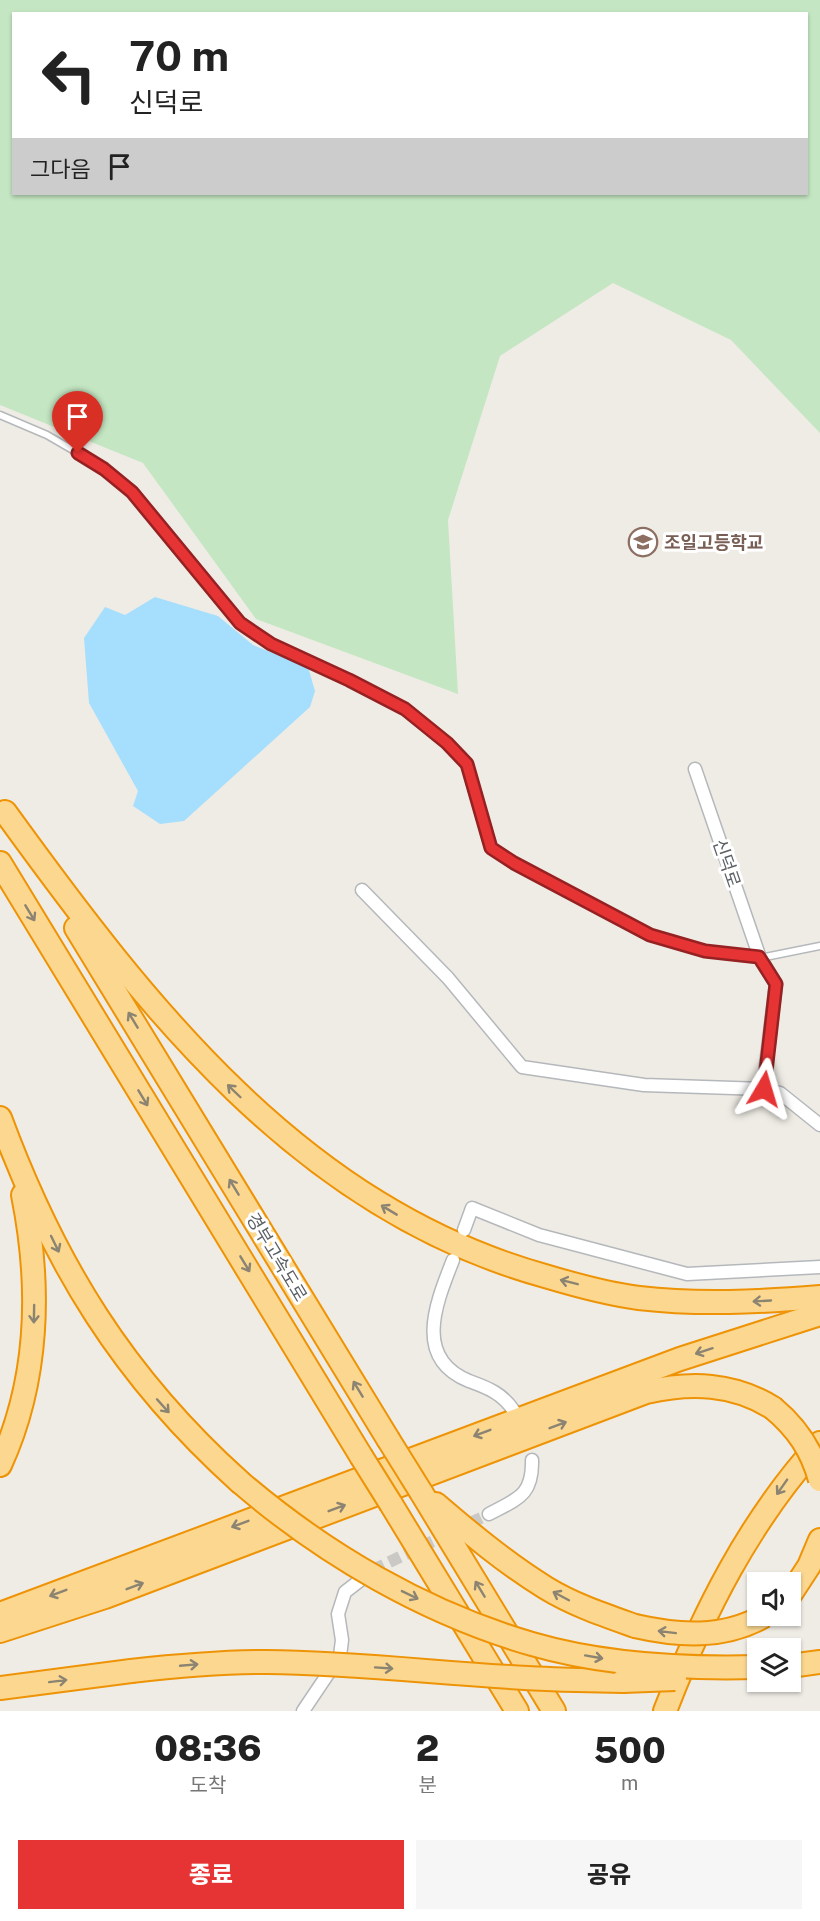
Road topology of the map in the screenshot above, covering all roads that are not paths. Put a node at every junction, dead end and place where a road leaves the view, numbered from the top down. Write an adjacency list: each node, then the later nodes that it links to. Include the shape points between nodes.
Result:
1 (0, 416): 7 (lane, via 78,453 132,492 240,623 271,644 405,709 447,743 467,764 491,848 650,935 705,951)
2 (695, 769): 7 (street, 신덕로)
3 (2, 808): 14 (highway, one-way to 3, via 731,1302 635,1297 527,1271 466,1250 412,1224 311,1157 214,1070 123,969); 21 (highway, 경부고속도로, one-way to 3, bridge)
4 (0, 863): 35 (highway, 경부고속도로, one-way to 35, bridge)
5 (362, 890): 8 (street, via 448,978 522,1067 644,1085)
6 (820, 946): 7 (lane)
7 (759, 957): 8 (street, 신덕로, via 776,984)
8 (764, 1089): 10 (street, via 780,1093)
9 (3, 1125): 19 (highway, one-way to 19, via 20,1179 27,1220 34,1311 26,1391); 31 (highway, one-way to 31, bridge, via 61,1256 100,1325 167,1410 240,1482 291,1523 406,1594 499,1634 551,1649 626,1662)
10 (820, 1125)
11 (464, 1230): 13 (street, via 472,1208 539,1235 687,1274)
12 (453, 1260): 16 (street, via 433,1321 439,1356 449,1369 499,1395)
13 (820, 1267)
14 (820, 1297)
15 (820, 1314): 26 (highway, one-way to 26, via 680,1359)
16 (514, 1411)
17 (820, 1443): 37 (highway, one-way to 37, via 790,1476 732,1565 708,1608)
18 (532, 1460): 22 (street, via 531,1483 526,1491)
19 (0, 1465)
20 (820, 1480): 28 (highway, one-way to 20, bridge, via 105,1597 646,1392 677,1386 716,1386 746,1394 773,1408 801,1437)
21 (421, 1492): 27 (highway, one-way to 21, bridge, via 699,1634 635,1626 586,1608 498,1555); 36 (highway, 경부고속도로, one-way to 21)
22 (489, 1514)
23 (820, 1540): 25 (highway)
24 (373, 1570): 34 (street, via 345,1592 338,1614 340,1656)
25 (801, 1578)
26 (0, 1614)
27 (747, 1623)
28 (0, 1631)
29 (818, 1663): 30 (highway)
30 (801, 1665)
31 (747, 1669)
32 (747, 1670): 33 (highway, one-way to 32, bridge, via 215,1663 268,1662 515,1679 623,1681)
33 (0, 1688)
34 (303, 1711)
35 (517, 1711)
36 (554, 1711)
37 (665, 1711)

